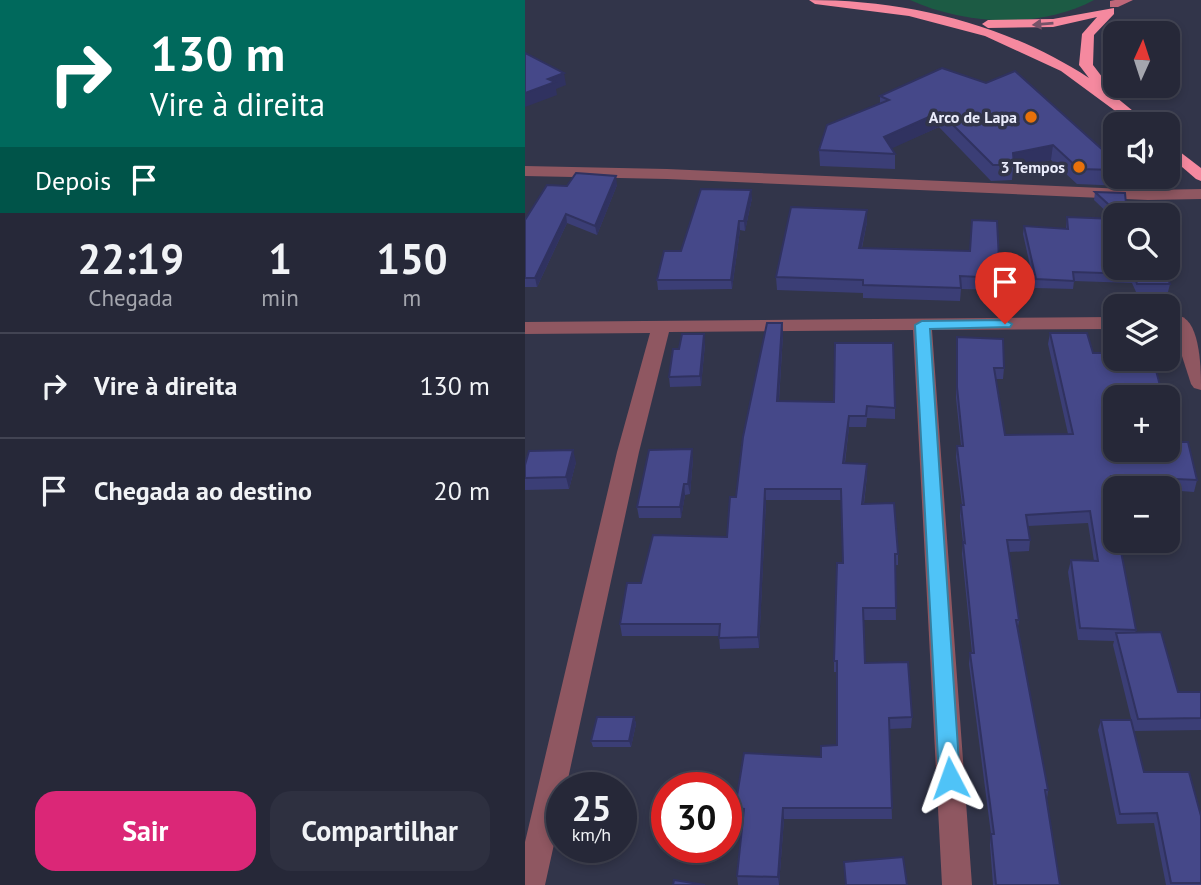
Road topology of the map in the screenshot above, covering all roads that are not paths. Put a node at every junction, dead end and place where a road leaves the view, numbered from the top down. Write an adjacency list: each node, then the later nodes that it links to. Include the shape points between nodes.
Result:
1 (815, 0): 4 (highway)
2 (902, 0): 4 (highway)
3 (1117, 4): 4 (highway, one-way to 4, via 1053,23); 5 (highway, via 1088,34 1086,65)
4 (949, 19): 6 (highway, via 1048,56)
5 (1103, 88)
6 (1103, 92)
7 (1111, 98): 8 (highway)
8 (1128, 112)
9 (1180, 157): 11 (highway)
10 (525, 171): 12 (street)
11 (1201, 176)
12 (1201, 194)
13 (1180, 322): 14 (street)
14 (1201, 322)
15 (1103, 323): 16 (street)
16 (922, 325): 18 (street); 22 (street)
17 (525, 328): 18 (street)
18 (661, 328): 21 (street, via 628,452)
19 (1180, 336): 20 (street)
20 (1201, 384)
21 (530, 885)
22 (957, 885)

